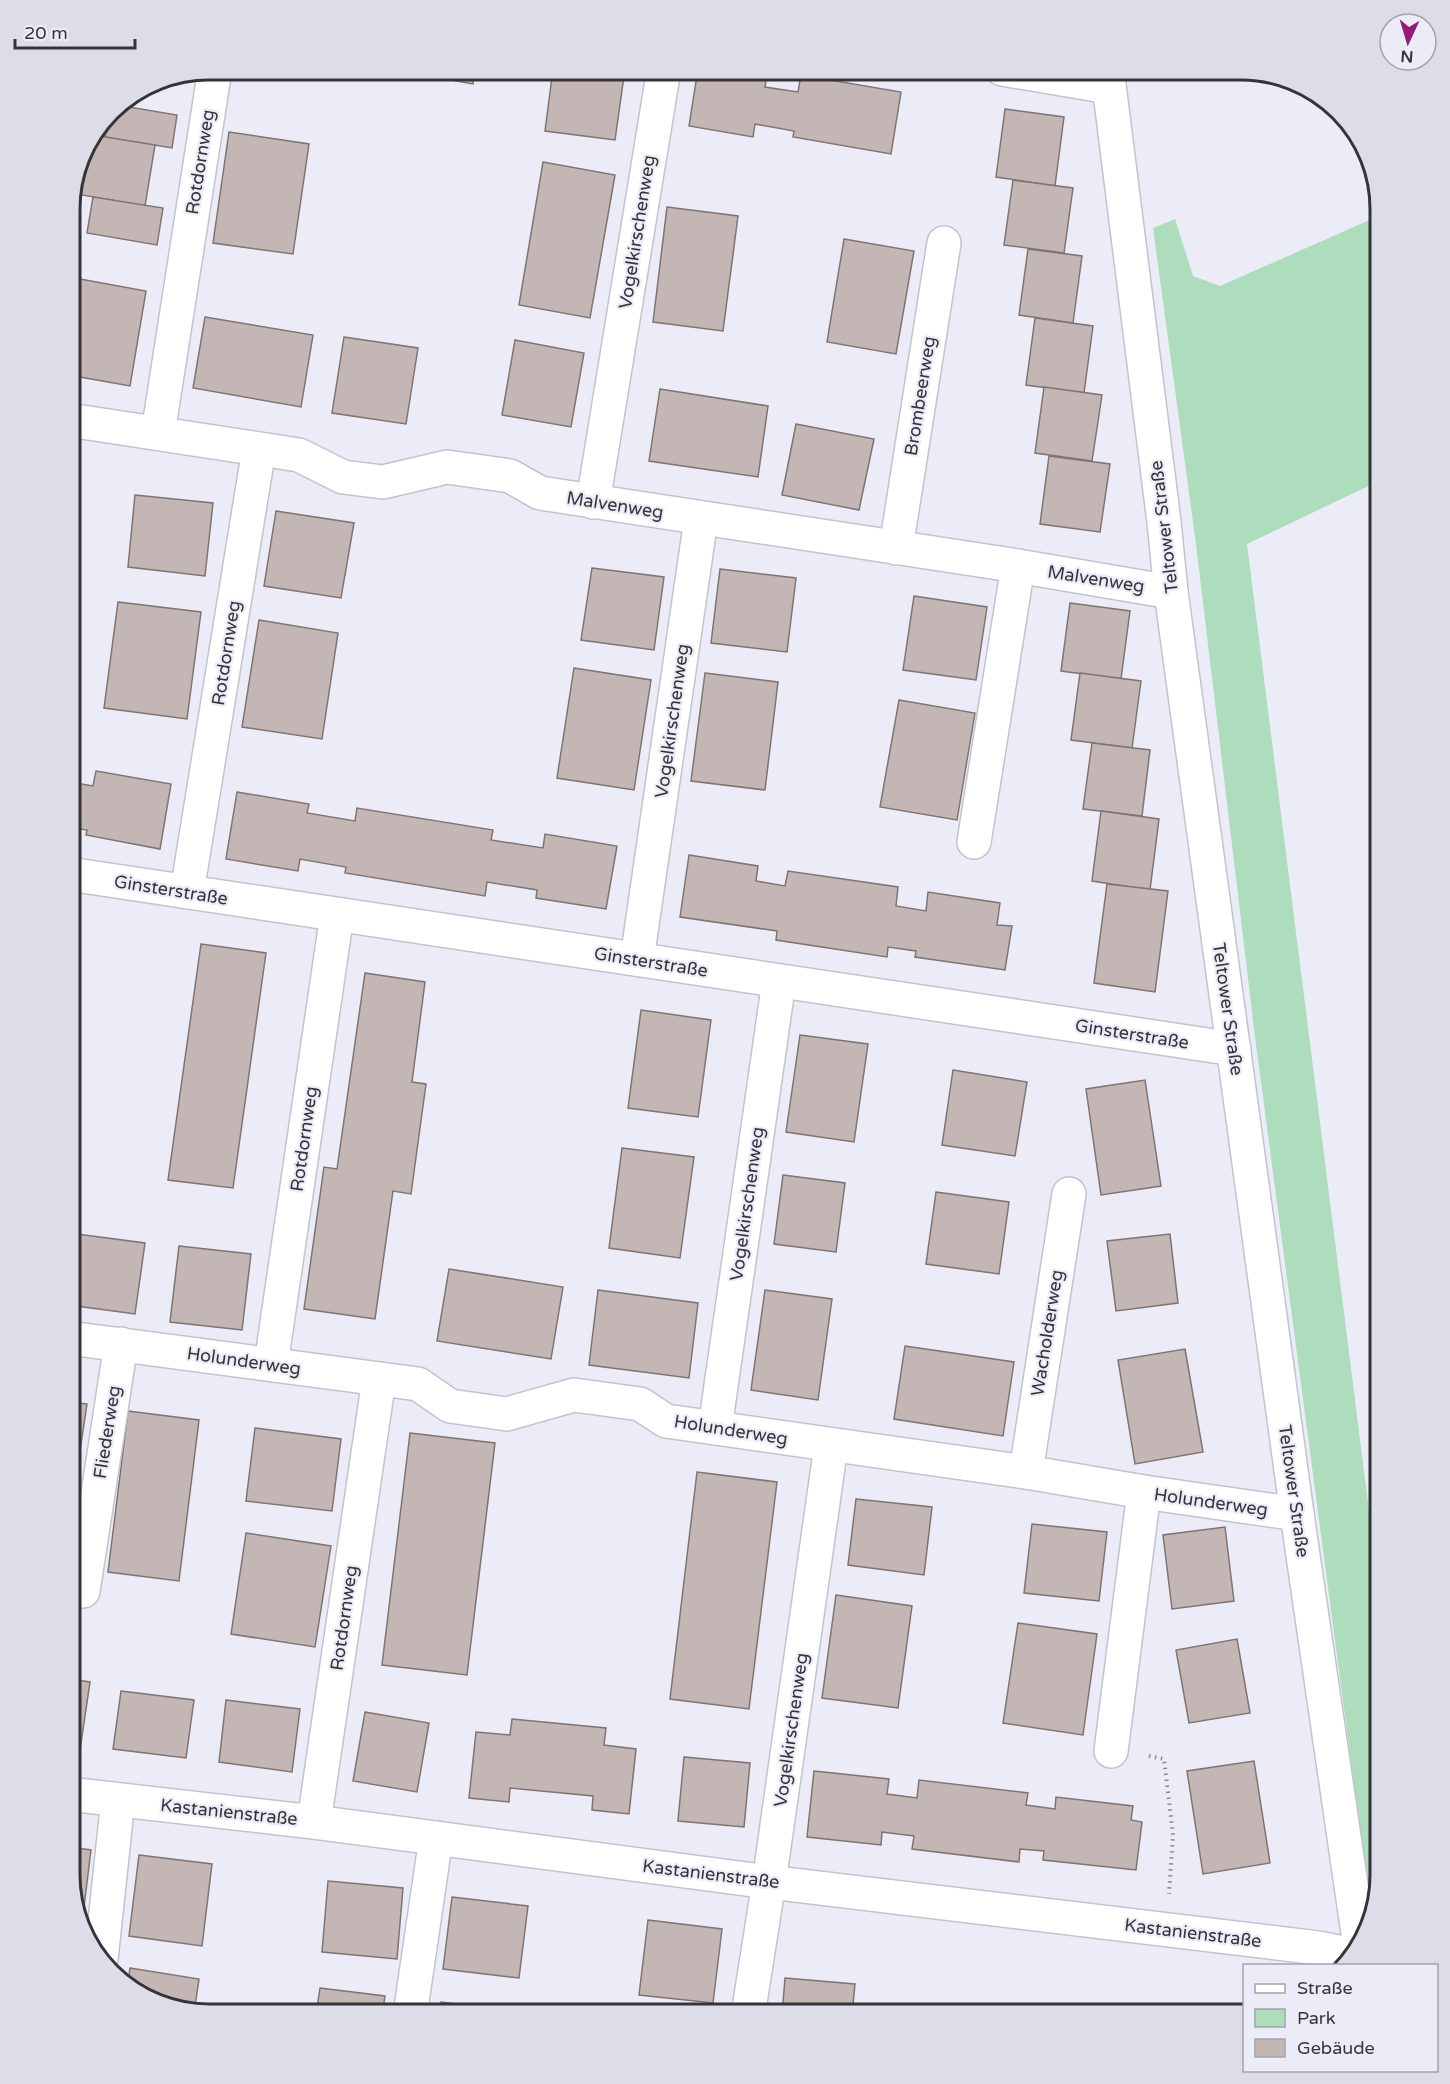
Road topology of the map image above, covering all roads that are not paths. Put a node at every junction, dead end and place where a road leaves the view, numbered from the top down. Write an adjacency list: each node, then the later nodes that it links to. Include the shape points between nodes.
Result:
1 (213, 80): 6 (street, Rotdornweg)
2 (662, 80): 8 (street, Vogelkirschenweg)
3 (1108, 80): 12 (street, Teltower Straße)
4 (944, 243): 10 (street, Brombeerweg)
5 (80, 422): 6 (street, Malvenweg)
6 (158, 433): 7 (street, Malvenweg)
7 (260, 449): 8 (street, Malvenweg, via 299,455 343,477 383,482 447,467 510,476 540,493); 15 (street, Rotdornweg)
8 (592, 502): 9 (street, Malvenweg)
9 (701, 519): 10 (street, Malvenweg); 17 (street, Vogelkirschenweg)
10 (897, 548): 11 (street, Malvenweg)
11 (1018, 567): 12 (street, Malvenweg); 13 (street)
12 (1171, 592): 19 (street, Teltower Straße)
13 (975, 842)
14 (80, 876): 15 (street, Ginsterstraße)
15 (187, 892): 16 (street, Ginsterstraße)
16 (337, 915): 17 (street, Ginsterstraße); 23 (street, Rotdornweg)
17 (637, 959): 18 (street, Ginsterstraße)
18 (779, 981): 19 (street, Ginsterstraße); 25 (street, Vogelkirschenweg)
19 (1234, 1049): 29 (street, Teltower Straße)
20 (1069, 1194): 27 (street, Wacholderweg)
21 (80, 1339): 22 (street, Holunderweg)
22 (121, 1344): 23 (street, Holunderweg); 30 (street, Fliederweg)
23 (270, 1364): 24 (street, Holunderweg)
24 (379, 1379): 25 (street, Holunderweg, via 418,1384 450,1406 462,1408 507,1414 574,1395 640,1404 666,1421); 34 (street, Rotdornweg)
25 (715, 1428): 26 (street, Holunderweg)
26 (831, 1446): 27 (street, Holunderweg); 36 (street, Vogelkirschenweg)
27 (1026, 1472): 28 (street, Holunderweg)
28 (1144, 1492): 29 (street, Holunderweg); 31 (street)
29 (1297, 1514): 37 (street, Teltower Straße)
30 (83, 1591)
31 (1111, 1751)
32 (80, 1795): 33 (street, Kastanienstraße)
33 (118, 1800): 34 (street, Kastanienstraße); 38 (street)
34 (314, 1822): 35 (street, Kastanienstraße)
35 (436, 1838): 36 (street, Kastanienstraße); 40 (street)
36 (769, 1882): 39 (street, Kastanienstraße); 41 (street, Vogelkirschenweg)
37 (1358, 1931)
38 (102, 1948)
39 (1344, 1953)
40 (412, 2004)
41 (750, 2004)

